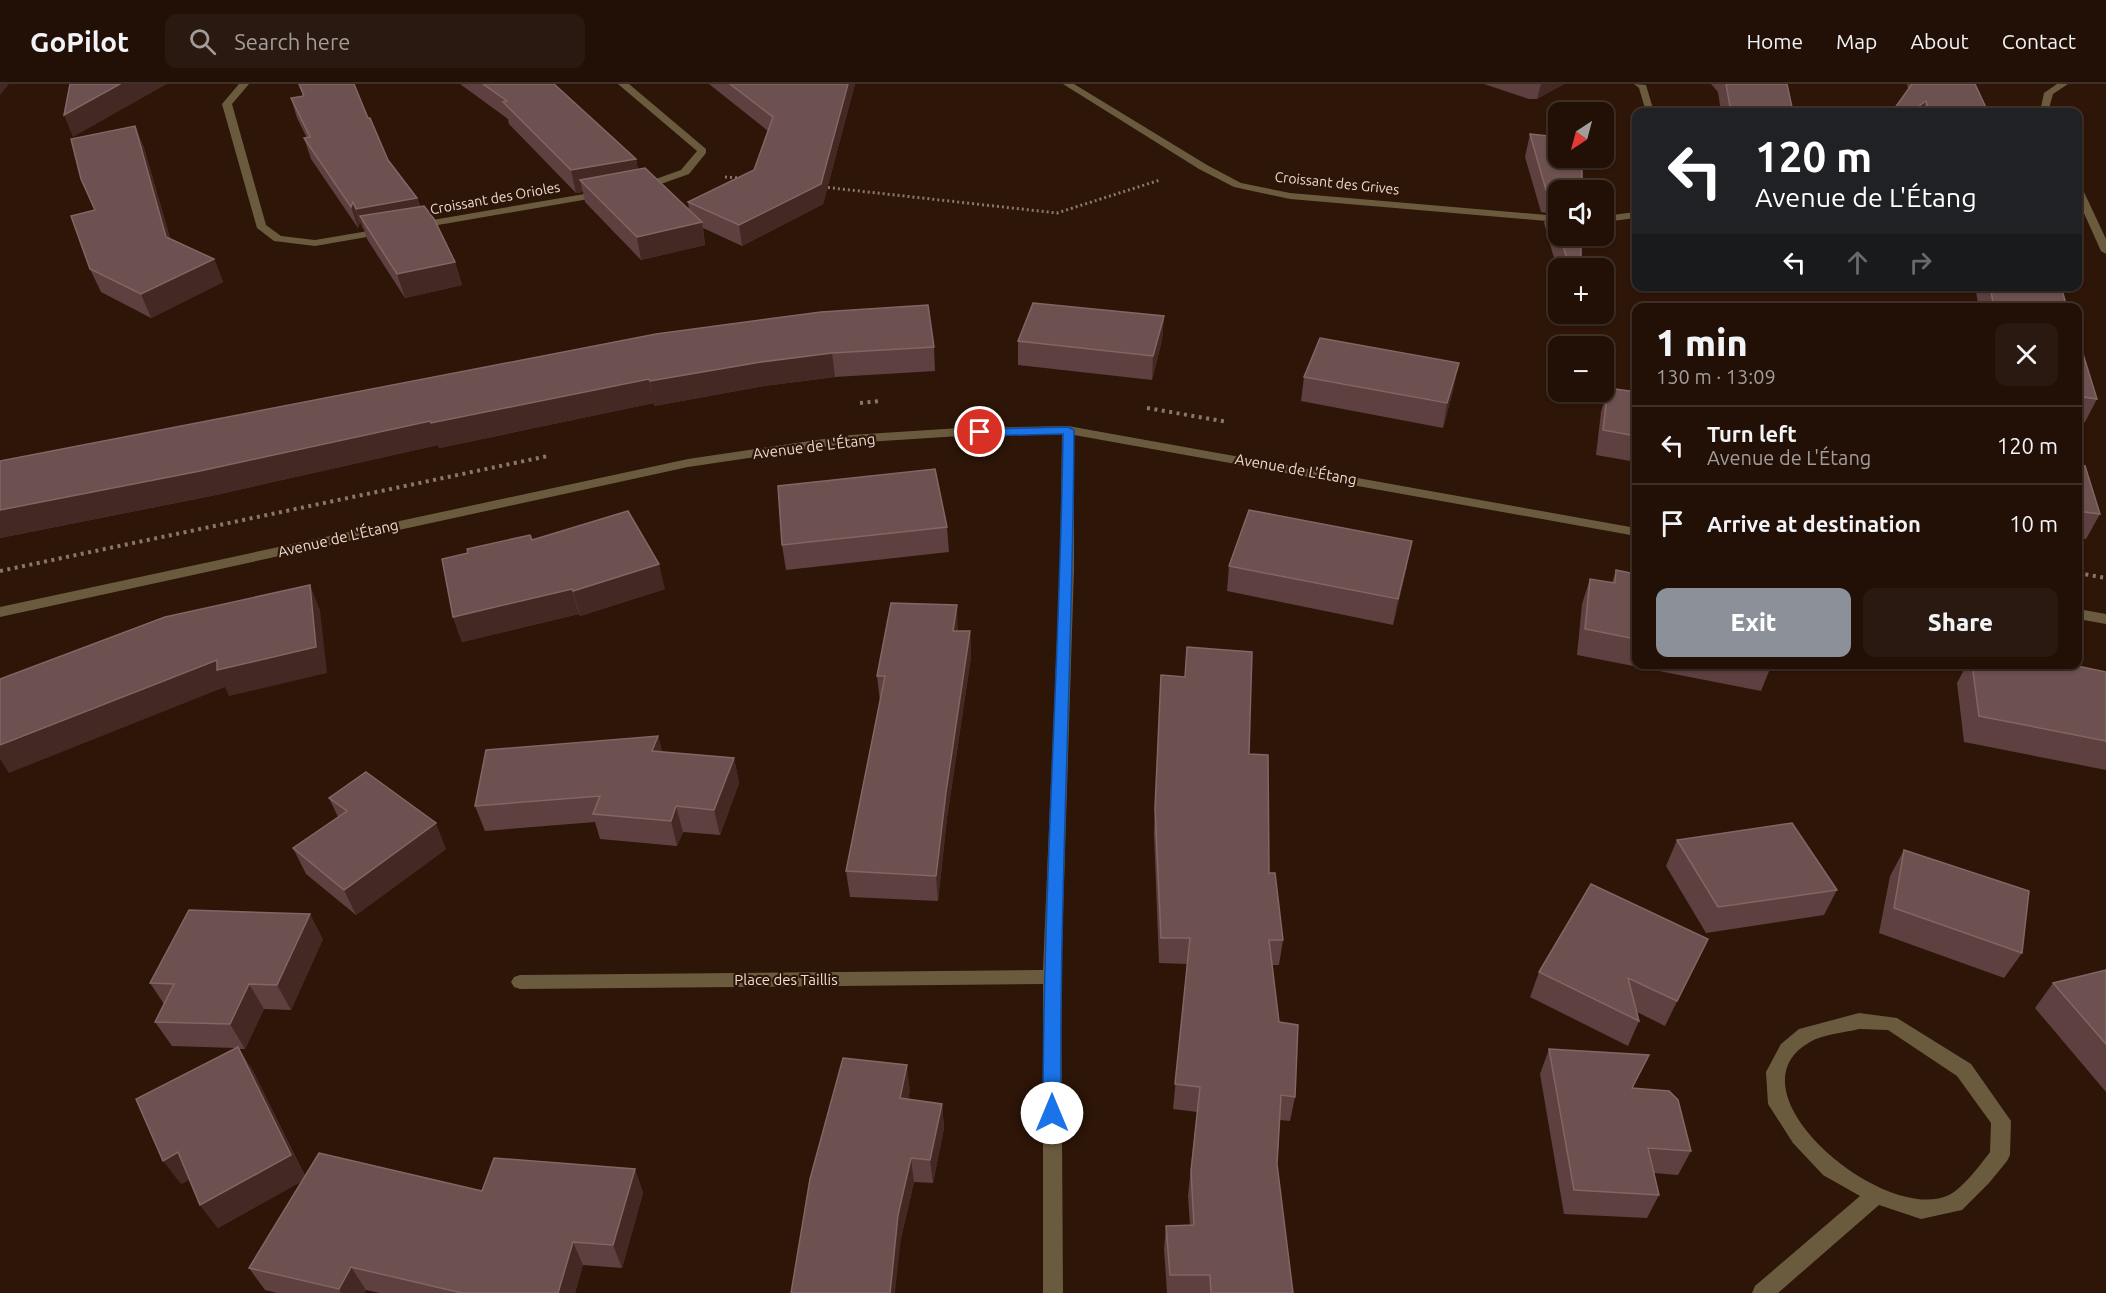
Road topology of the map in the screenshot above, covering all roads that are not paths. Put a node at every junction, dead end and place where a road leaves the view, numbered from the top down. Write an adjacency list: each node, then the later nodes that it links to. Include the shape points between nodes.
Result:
1 (244, 84): 15 (street, via 226,104 261,225 278,238 315,243)
2 (623, 84): 8 (street, via 703,151 685,172)
3 (1068, 84): 12 (street, Croissant des Grives, via 1238,185 1290,196)
4 (1640, 84): 6 (street)
5 (2063, 84): 7 (street, via 2049,93)
6 (1649, 108)
7 (2045, 108)
8 (625, 190)
9 (614, 192): 14 (street, Croissant des Orioles)
10 (2082, 199): 16 (street)
11 (1632, 216): 13 (street)
12 (1548, 218)
13 (1614, 218)
14 (407, 227)
15 (395, 229)
16 (2106, 251)
17 (1068, 430): 18 (street, Avenue de L'Étang); 19 (street, Avenue de L'Étang, via 851,439 688,463); 22 (street, via 1067,568)
18 (1632, 531)
19 (0, 612)
20 (2082, 615): 21 (street)
21 (2106, 619)
22 (1052, 977): 23 (street, Place des Taillis); 25 (street)
23 (520, 982)
24 (1876, 1195): 24 (street, via 1921,1209 1955,1203 2000,1155 2001,1122 1964,1070 1892,1023 1858,1021 1805,1035 1788,1050 1775,1071 1778,1104 1800,1137 1830,1169); 26 (street)
25 (1053, 1293)
26 (1762, 1293)

